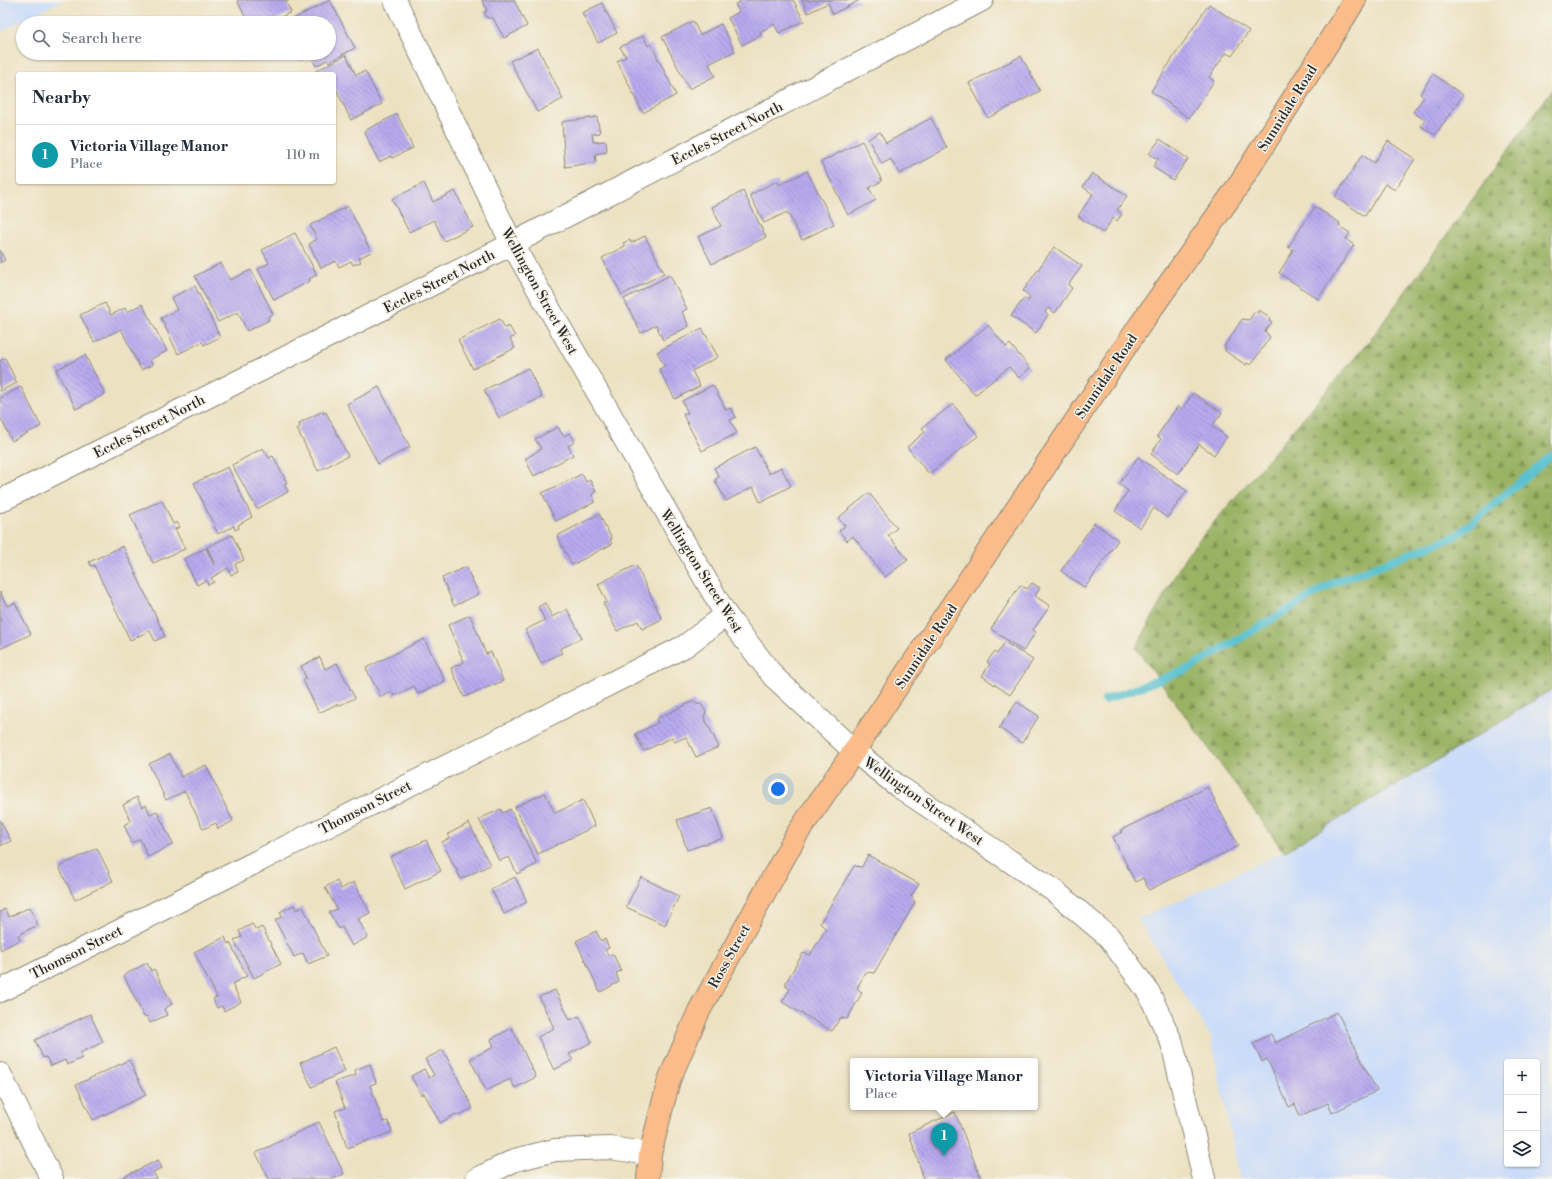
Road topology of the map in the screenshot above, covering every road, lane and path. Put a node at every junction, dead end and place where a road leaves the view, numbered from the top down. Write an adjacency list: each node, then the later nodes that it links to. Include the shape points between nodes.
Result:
1 (395, 0): 4 (street, Wellington Street West)
2 (982, 0): 4 (street, Eccles Street North)
3 (1355, 0): 7 (main road, Sunnidale Road, via 1238,186 1140,325)
4 (512, 244): 5 (street, Eccles Street North); 6 (street, Wellington Street West)
5 (0, 501)
6 (726, 615): 7 (street, Wellington Street West, via 774,677); 8 (street, Thomson Street, via 685,646)
7 (854, 752): 10 (main road, Ross Street, via 797,834 698,1011 669,1080); 14 (street, Wellington Street West, via 898,786 1053,890 1109,937 1149,993 1172,1043)
8 (0, 991)
9 (0, 1074): 11 (street)
10 (650, 1154): 12 (street, via 610,1148 555,1150 515,1160); 13 (main road, Ross Street)
11 (52, 1179)
12 (477, 1179)
13 (648, 1179)
14 (1204, 1179)

